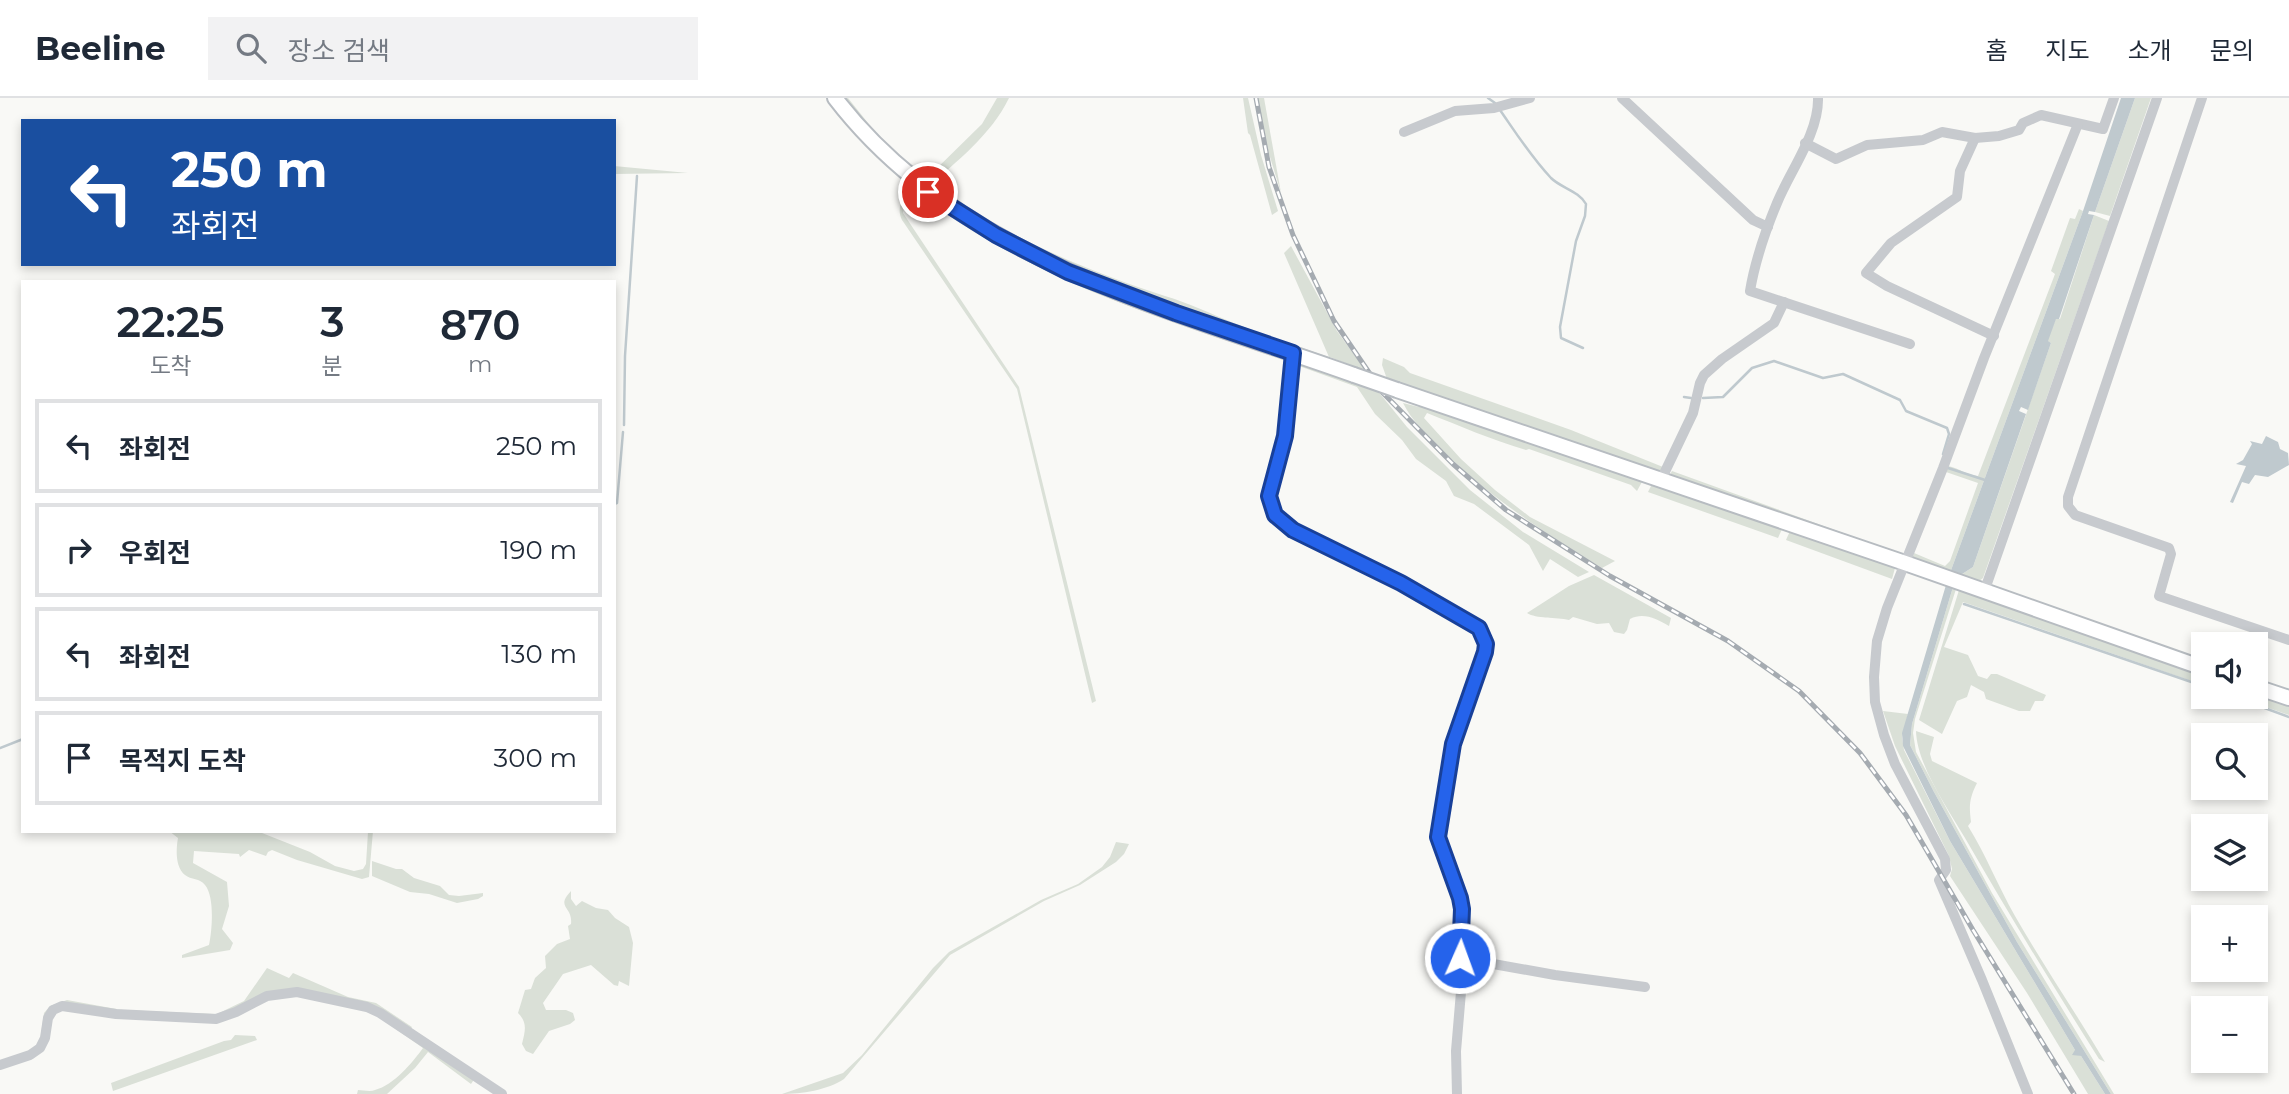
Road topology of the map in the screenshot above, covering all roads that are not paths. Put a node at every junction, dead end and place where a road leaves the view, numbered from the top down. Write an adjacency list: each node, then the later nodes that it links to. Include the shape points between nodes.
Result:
1 (835, 98): 16 (main road, via 891,160 928,192 996,235 1088,281)
2 (1530, 98): 9 (street, via 1494,108 1455,111)
3 (1622, 98): 12 (street, via 1753,220)
4 (1818, 98): 11 (street)
5 (2114, 98): 8 (street, via 2103,129)
6 (2157, 98): 19 (street)
7 (2202, 98): 20 (street, via 2068,506 2075,515 2169,548 2159,596)
8 (2078, 124): 10 (street, via 2041,115 2019,130); 14 (street)
9 (1404, 132)
10 (1975, 138): 11 (street, via 1942,132 1923,140 1867,145 1836,159); 14 (street, via 1960,171 1957,197 1891,243 1866,273)
11 (1805, 143): 12 (street)
12 (1768, 227): 13 (street, via 1750,291)
13 (1784, 302): 15 (street); 17 (street, via 1774,323 1704,375 1693,413)
14 (1994, 335): 18 (street)
15 (1910, 344)
16 (1293, 353): 17 (main road, bridge); 24 (street, via 1285,436 1269,496 1275,515 1293,530 1467,620 1479,628 1486,644 1453,744 1438,837 1460,898)
17 (1661, 480): 18 (main road)
18 (1905, 563): 19 (main road); 29 (street, via 1877,641 1875,702 1888,749 1945,859 1946,870 1938,880)
19 (1984, 592): 21 (main road)
20 (2289, 640)
21 (2191, 664)
22 (2268, 691): 23 (main road)
23 (2289, 698)
24 (1460, 958): 25 (street); 28 (street)
25 (1644, 987)
26 (0, 1065): 27 (street, via 40,1048 48,1018 57,1007 216,1019 267,996 297,992 368,1007)
27 (502, 1094)
28 (1457, 1094)
29 (2028, 1094)

